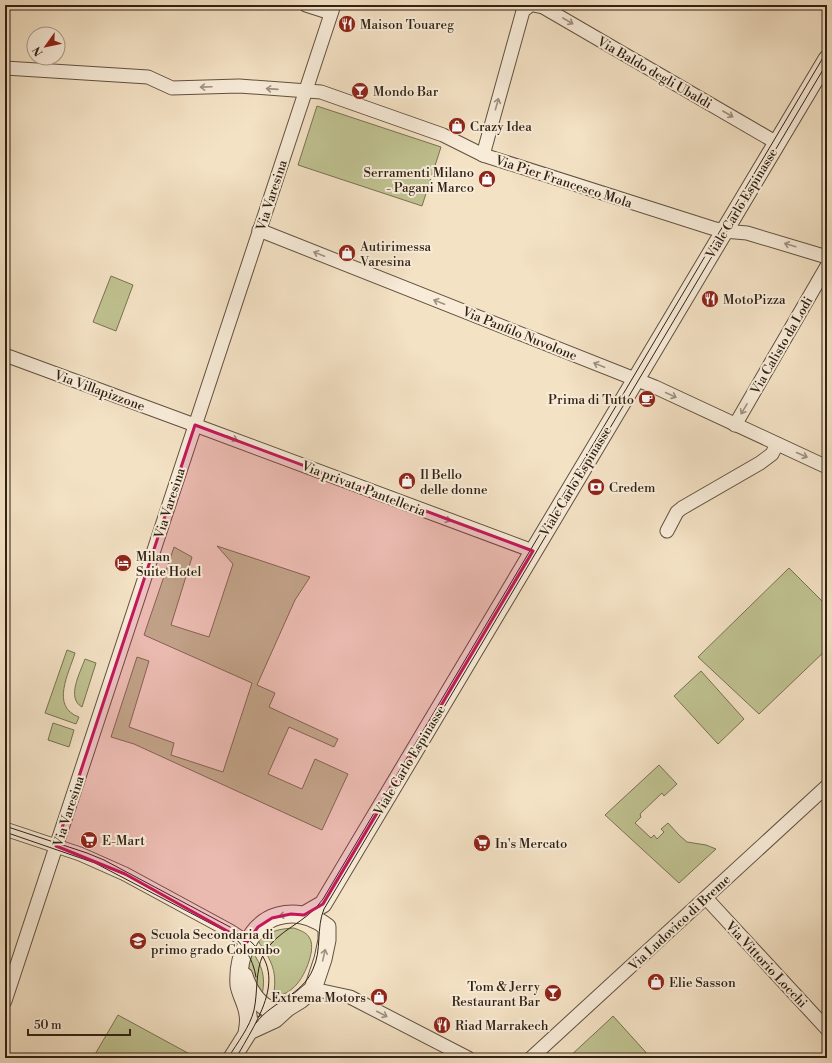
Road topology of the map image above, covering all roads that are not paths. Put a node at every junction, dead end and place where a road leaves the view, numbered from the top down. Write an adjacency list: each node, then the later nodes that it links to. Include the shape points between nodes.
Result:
1 (306, 5): 3 (street)
2 (531, 5): 7 (street, Via Baldo degli Ubaldi, one-way to 7, via 543,7); 8 (street, Via Baldo degli Ubaldi, one-way to 2, via 523,11)
3 (332, 9): 6 (street, Via Varesina)
4 (827, 59): 7 (street, Viale Carlo Espinasse)
5 (5, 68): 6 (street, Via Pier Francesco Mola, one-way to 5, via 239,86 172,88 148,77)
6 (306, 91): 8 (street, Via Pier Francesco Mola, via 321,92 443,135); 9 (street, Via Varesina)
7 (777, 144): 10 (street, Viale Carlo Espinasse)
8 (482, 155): 10 (street, Via Pier Francesco Mola)
9 (259, 230): 14 (street, Via Panfilo Nuvolone, one-way to 9); 15 (street, Via Varesina)
10 (724, 231): 11 (street, Via Pier Francesco Mola, one-way to 10, via 747,233); 14 (street, Viale Carlo Espinasse)
11 (827, 257)
12 (827, 266): 16 (street, Via Calisto da Lodi, one-way to 16)
13 (5, 355): 15 (street, Via Villapizzone)
14 (636, 379): 16 (street, Via Panfilo Nuvolone, one-way to 16); 20 (street, Viale Carlo Espinasse)
15 (195, 425): 20 (street, Via privata Pantelleria, one-way to 20); 23 (street, Via Varesina)
16 (735, 425): 17 (street, Via Panfilo Nuvolone)
17 (777, 444): 18 (street, Via Panfilo Nuvolone, one-way to 18); 19 (street, via 772,454 760,463 682,508 677,512)
18 (827, 467)
19 (667, 531)
20 (533, 551): 25 (street, Viale Carlo Espinasse)
21 (827, 786): 24 (street, Via Ludovico di Breme)
22 (5, 829): 23 (street)
23 (56, 846): 28 (street, via 125,874 230,931); 30 (street, Via Varesina)
24 (706, 898): 32 (street, Via Vittorio Locchi); 36 (street, Via Ludovico di Breme)
25 (323, 904): 26 (street, Viale Carlo Espinasse); 27 (street)
26 (304, 915): 27 (street); 28 (street, one-way to 28, via 290,914 272,918 258,927)
27 (327, 927): 29 (street, one-way to 27, via 324,959)
28 (245, 949): 31 (street, via 244,976 250,990 264,1005 273,1010); 33 (street, via 239,972 239,984 247,1010)
29 (313, 989): 31 (street); 35 (street, one-way to 35, via 350,997)
30 (6, 993)
31 (287, 1008): 33 (street, via 275,1019)
32 (827, 1030)
33 (247, 1033): 34 (street)
34 (232, 1058)
35 (468, 1058)
36 (531, 1058)

